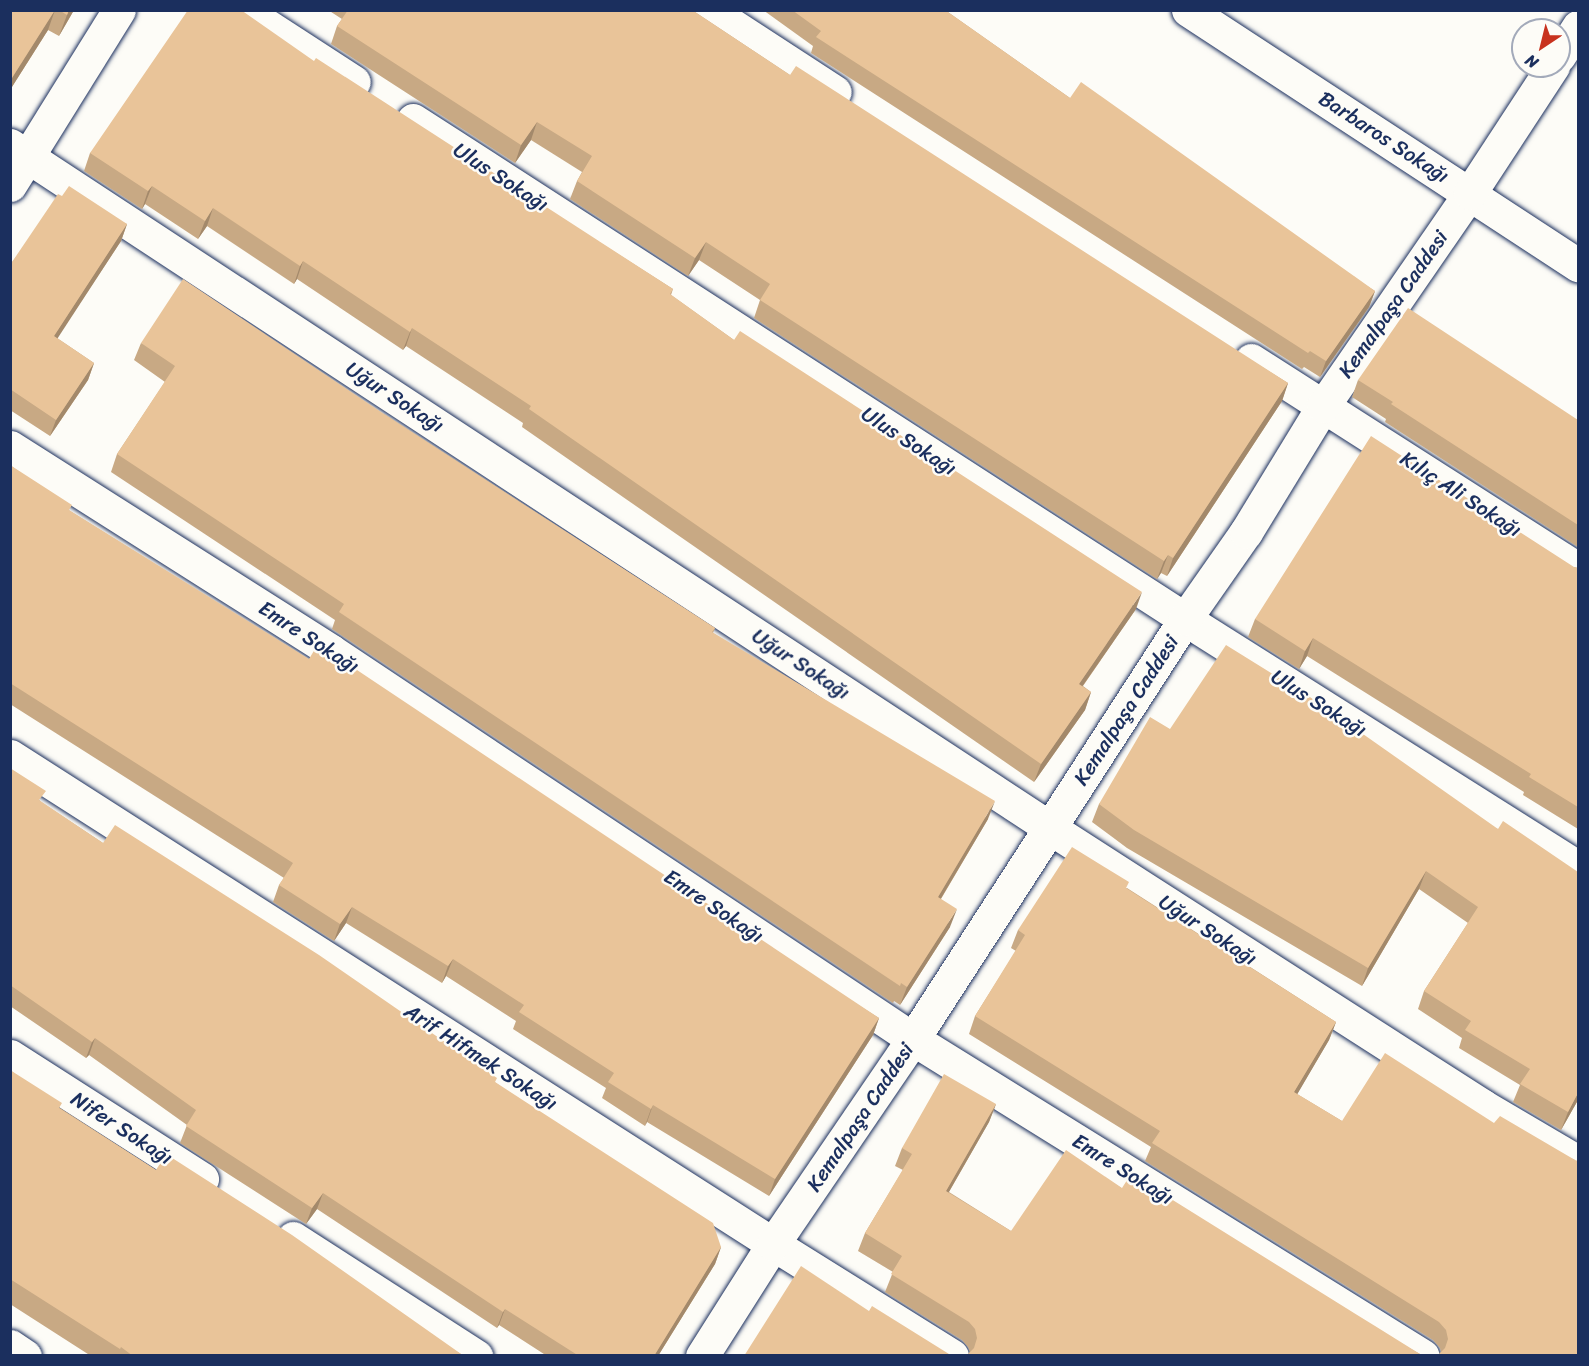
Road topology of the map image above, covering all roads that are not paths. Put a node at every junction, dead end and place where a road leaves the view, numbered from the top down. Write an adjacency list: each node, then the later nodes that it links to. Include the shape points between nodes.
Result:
1 (119, 10): 7 (street)
2 (243, 10): 15 (street, Ulus Sokağı)
3 (709, 10): 6 (street)
4 (1188, 10): 9 (street, Barbaros Sokağı)
5 (1545, 78): 9 (street, Kemalpaşa Caddesi)
6 (860, 108)
7 (20, 151): 8 (street); 17 (street, Uğur Sokağı)
8 (10, 185)
9 (1470, 193): 10 (street, Barbaros Sokağı); 12 (street, Kemalpaşa Caddesi)
10 (1578, 264)
11 (1222, 341): 12 (street, Kılıç Ali Sokağı)
12 (1323, 406): 14 (street, Kılıç Ali Sokağı); 15 (street, Kemalpaşa Caddesi, via 1246,532)
13 (10, 447): 19 (street, Emre Sokağı, via 331,651)
14 (1578, 569)
15 (1185, 619): 17 (street, Kemalpaşa Caddesi); 18 (street, Ulus Sokağı)
16 (10, 756): 24 (street, Arif Hifmek Sokağı)
17 (1050, 828): 19 (street, Kemalpaşa Caddesi); 21 (street, Uğur Sokağı, via 1483,1106)
18 (1578, 867)
19 (913, 1039): 24 (street, Kemalpaşa Caddesi); 30 (street, Emre Sokağı)
20 (10, 1056): 22 (street, Nifer Sokağı)
21 (1578, 1162)
22 (228, 1196)
23 (268, 1222): 27 (street)
24 (773, 1244): 28 (street, Kemalpaşa Caddesi); 29 (street, Arif Hifmek Sokağı)
25 (10, 1346): 26 (street)
26 (25, 1356)
27 (476, 1356)
28 (702, 1356)
29 (952, 1356)
30 (1423, 1356)

